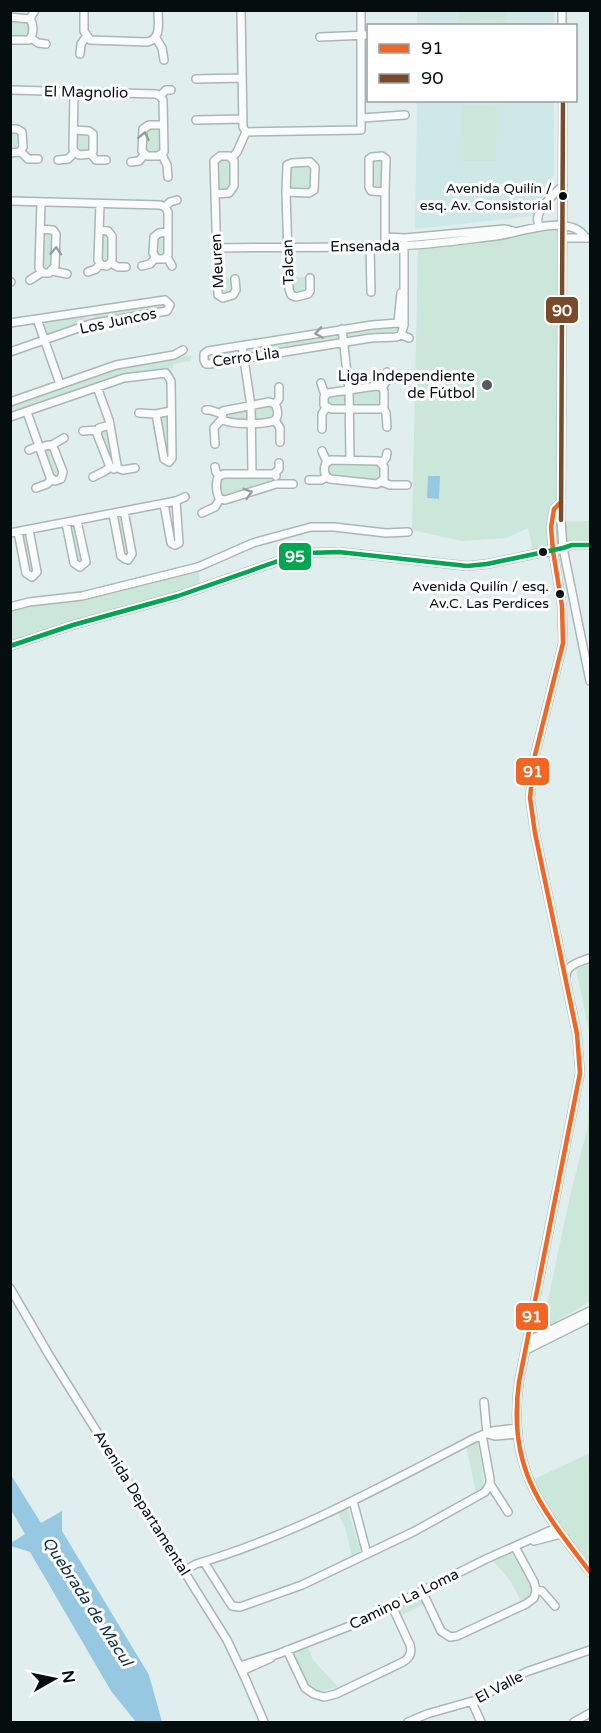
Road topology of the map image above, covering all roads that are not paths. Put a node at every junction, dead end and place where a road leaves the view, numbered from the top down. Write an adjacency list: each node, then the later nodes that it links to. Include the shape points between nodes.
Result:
1 (34, 10): 7 (street)
2 (84, 10): 9 (street)
3 (158, 10): 12 (street)
4 (241, 10): 18 (street)
5 (361, 10): 8 (street)
6 (10, 17): 7 (street)
7 (30, 19): 11 (street)
8 (365, 36): 10 (street); 17 (street)
9 (86, 37): 12 (street, via 95,41 147,42); 15 (street)
10 (320, 37)
11 (31, 38): 13 (street); 14 (street)
12 (156, 38): 16 (street)
13 (10, 40)
14 (46, 44)
15 (80, 54)
16 (164, 60)
17 (365, 75): 26 (street)
18 (242, 78): 19 (street); 27 (street)
19 (196, 79)
20 (10, 90): 22 (street, El Magnolio)
21 (171, 90): 23 (street)
22 (74, 92): 23 (street, El Magnolio); 31 (street)
23 (160, 96): 29 (street)
24 (563, 102): 45 (street)
25 (405, 115): 26 (street)
26 (362, 118): 32 (street, via 362,128 358,130)
27 (243, 119): 28 (street); 32 (street)
28 (196, 120)
29 (163, 124): 37 (street, one-way to 29, via 144,128); 38 (street)
30 (10, 129): 33 (street, via 23,133)
31 (74, 130): 35 (street); 36 (street, via 93,134)
32 (246, 132): 39 (street)
33 (21, 152): 34 (street); 40 (street, via 28,159)
34 (10, 153)
35 (74, 153): 36 (street); 41 (street, via 68,159)
36 (91, 154): 42 (street, via 96,160)
37 (144, 155): 38 (street); 43 (street)
38 (162, 155): 44 (street)
39 (232, 158): 48 (street, via 233,190 229,194); 48 (street, Meuren, via 227,155 215,160)
40 (38, 159)
41 (58, 160)
42 (106, 160)
43 (131, 162)
44 (168, 177)
45 (563, 185): 54 (street); 55 (street)
46 (286, 192): 46 (street, Talcan, via 288,164 314,164 314,190); 67 (street, Talcan)
47 (385, 192): 47 (street, via 386,159 371,157 369,189); 61 (street)
48 (215, 194): 68 (street, Meuren)
49 (10, 201): 51 (street)
50 (177, 201): 53 (street, via 170,201)
51 (41, 202): 52 (street); 57 (street)
52 (100, 204): 53 (street); 59 (street)
53 (165, 207): 60 (street)
54 (537, 216): 56 (street); 58 (street)
55 (564, 224): 56 (street, Ensenada); 62 (street); 63 (street, via 578,228)
56 (540, 227): 58 (street, Ensenada)
57 (40, 229): 76 (street, one-way to 57, via 56,234); 78 (street)
58 (523, 229): 64 (street, Ensenada)
59 (99, 230): 71 (street, via 112,234); 72 (street)
60 (167, 232): 69 (street); 70 (street, via 154,237)
61 (386, 237): 64 (street, Ensenada); 66 (street)
62 (564, 237): 63 (street); 156 (street)
63 (588, 238)
64 (404, 242): 66 (street, Ensenada); 88 (street)
65 (370, 246): 66 (street, Ensenada); 67 (street, Ensenada); 83 (street)
66 (386, 246)
67 (288, 247): 68 (street, Ensenada); 80 (street, Talcan, via 290,294 308,294)
68 (216, 248): 81 (street, Meuren, via 218,295 233,296)
69 (167, 257): 70 (street); 74 (street)
70 (155, 258): 73 (street)
71 (111, 262): 72 (street, via 107,266); 75 (street)
72 (100, 264): 77 (street)
73 (142, 266)
74 (172, 266)
75 (126, 267)
76 (53, 271): 78 (street); 79 (street)
77 (88, 272)
78 (41, 273): 82 (street)
79 (67, 274)
80 (310, 278)
81 (236, 279)
82 (30, 280)
83 (370, 292)
84 (87, 311): 85 (street, Los Juncos); 87 (street); 87 (street, Los Juncos, via 165,300 170,305 167,311)
85 (37, 319): 86 (street, Los Juncos); 92 (street)
86 (10, 323)
87 (90, 324): 92 (street, Los Juncos)
88 (401, 324): 89 (street, Cerro Lila); 90 (street)
89 (342, 329): 93 (street); 94 (street, Cerro Lila, one-way to 94)
90 (401, 335): 91 (street, Cerro Lila); 93 (street, Cerro Lila)
91 (409, 338)
92 (44, 340): 96 (street, Los Juncos); 100 (street)
93 (345, 342): 97 (street, Cerro Lila); 104 (street)
94 (243, 346): 97 (street); 97 (street, Cerro Lila, via 206,351 204,360 210,364)
95 (183, 350): 100 (street, via 116,365)
96 (10, 352)
97 (244, 359): 108 (street)
98 (387, 372): 103 (street)
99 (321, 383): 105 (street)
100 (60, 384): 106 (street)
101 (97, 387): 113 (street, via 124,378 167,373 171,381); 114 (street); 121 (street)
102 (279, 387): 107 (street)
103 (381, 387): 104 (street); 109 (street)
104 (349, 390): 105 (street); 111 (street)
105 (325, 396): 110 (street)
106 (10, 402)
107 (275, 404): 108 (street); 119 (street)
108 (251, 406): 118 (street, via 226,410); 120 (street)
109 (383, 407): 111 (street); 122 (street)
110 (326, 408): 111 (street); 123 (street)
111 (350, 409): 134 (street)
112 (206, 410): 118 (street)
113 (171, 411): 116 (street); 116 (street, via 172,458 168,462 164,459)
114 (27, 412): 117 (street); 130 (street)
115 (139, 413): 116 (street)
116 (156, 414)
117 (10, 417)
118 (222, 417): 120 (street, via 227,423); 128 (street, via 214,428)
119 (275, 420): 120 (street); 127 (street, via 280,428)
120 (252, 423): 141 (street)
121 (110, 425): 124 (street); 138 (street)
122 (387, 427)
123 (322, 429)
124 (97, 430): 125 (street); 138 (street)
125 (83, 431)
126 (64, 438): 129 (street)
127 (280, 442)
128 (214, 444)
129 (52, 445): 130 (street); 146 (street, via 63,474 59,480)
130 (40, 447): 131 (street); 146 (street)
131 (29, 450)
132 (322, 451): 135 (street)
133 (387, 453): 137 (street)
134 (350, 460): 135 (street); 137 (street)
135 (327, 462): 145 (street)
136 (279, 463): 142 (street)
137 (382, 463): 148 (street)
138 (113, 467): 140 (street); 144 (street)
139 (215, 467): 143 (street)
140 (135, 468)
141 (252, 473): 142 (street); 143 (street)
142 (274, 474): 149 (street)
143 (219, 476): 154 (street)
144 (93, 477)
145 (327, 477): 147 (street); 148 (street)
146 (52, 479): 152 (street)
147 (309, 480)
148 (382, 482): 151 (street)
149 (276, 484): 150 (street); 154 (street, one-way to 149)
150 (292, 484)
151 (407, 485)
152 (36, 488)
153 (185, 497): 155 (street)
154 (220, 499): 159 (street, via 215,507)
155 (176, 501): 157 (street); 157 (street, via 179,543 175,545 171,543)
156 (561, 502): 167 (street); 168 (street, via 552,514)
157 (164, 504): 158 (street)
158 (124, 512): 160 (street); 160 (street, via 132,554 128,560 121,556)
159 (202, 513)
160 (113, 514): 161 (street)
161 (77, 520): 162 (street); 162 (street, via 86,562 82,567 74,562)
162 (66, 523): 163 (street)
163 (29, 530): 165 (street); 165 (street, via 37,572 32,577 27,574)
164 (408, 532): 171 (street, via 311,527 253,543 198,567 82,596)
165 (14, 533)
166 (591, 547): 167 (street)
167 (563, 548): 168 (street); 170 (street)
168 (553, 550): 169 (street); 174 (street, via 468,566 339,552 308,553)
169 (562, 606): 170 (street); 173 (street)
170 (575, 606): 172 (street)
171 (10, 607)
172 (577, 616): 173 (street); 175 (street)
173 (563, 619): 176 (street, via 561,652 530,788 533,823)
174 (10, 646)
175 (591, 681)
176 (559, 955): 178 (street, via 564,964); 179 (street)
177 (591, 958): 178 (street)
178 (571, 966): 179 (street, via 566,972)
179 (566, 983): 183 (street, via 579,1047 578,1085)
180 (10, 1288): 195 (street, Avenida Departamental)
181 (591, 1311): 183 (street)
182 (591, 1318): 184 (street)
183 (528, 1341): 184 (street)
184 (526, 1350): 186 (street, via 517,1397)
185 (484, 1402): 187 (street)
186 (517, 1431): 187 (street); 191 (street, via 528,1480)
187 (486, 1435): 188 (street); 189 (street)
188 (490, 1484): 190 (street); 193 (street, via 480,1496)
189 (353, 1501): 193 (street); 194 (street, via 274,1538)
190 (508, 1512)
191 (558, 1531): 192 (street, Camino La Loma); 196 (street)
192 (515, 1547): 197 (street); 198 (street, Camino La Loma)
193 (367, 1554): 194 (street, via 302,1585 236,1607)
194 (204, 1562): 195 (street)
195 (184, 1571): 203 (street, Avenida Departamental)
196 (591, 1572)
197 (536, 1590): 198 (street, via 526,1604 448,1637 441,1631); 200 (street, via 544,1592)
198 (422, 1591): 199 (street, Camino La Loma)
199 (392, 1606): 201 (street, Camino La Loma); 201 (street, via 410,1645 410,1655 336,1694 310,1693)
200 (555, 1606)
201 (287, 1650): 203 (street, Camino La Loma)
202 (591, 1650): 204 (street, El Valle, via 526,1672)
203 (241, 1668): 206 (street, Avenida Departamental)
204 (472, 1702): 207 (street, El Valle); 208 (street)
205 (591, 1713): 209 (street)
206 (264, 1722)
207 (408, 1722)
208 (481, 1722)
209 (574, 1722)

